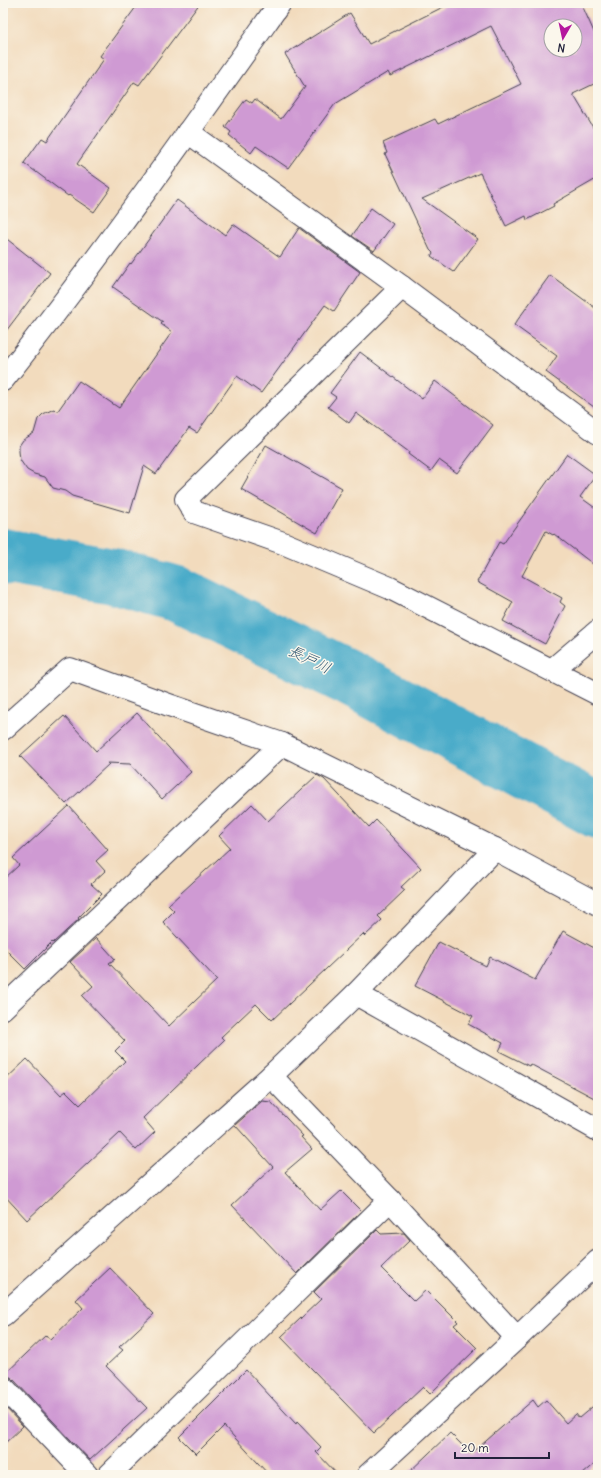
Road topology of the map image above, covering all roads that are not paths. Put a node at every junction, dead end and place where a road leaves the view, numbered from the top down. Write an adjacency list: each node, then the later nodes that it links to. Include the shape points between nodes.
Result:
1 (280, 3): 2 (street)
2 (188, 132): 3 (street); 4 (street)
3 (402, 287): 5 (street); 7 (street, via 186,499 194,512 283,543 390,588)
4 (3, 380)
5 (598, 433)
6 (598, 631): 7 (street)
7 (552, 670): 8 (street)
8 (598, 694)
9 (3, 729): 10 (street, via 70,669)
10 (282, 744): 11 (street); 14 (street)
11 (495, 849): 12 (street); 13 (street)
12 (598, 904)
13 (356, 994): 15 (street); 16 (street)
14 (3, 1008)
15 (270, 1076): 17 (street); 19 (street)
16 (598, 1130)
17 (390, 1200): 20 (street); 23 (street)
18 (598, 1261): 20 (street)
19 (3, 1315)
20 (517, 1338): 24 (street)
21 (3, 1387): 22 (street)
22 (87, 1475)
23 (109, 1475)
24 (368, 1475)

